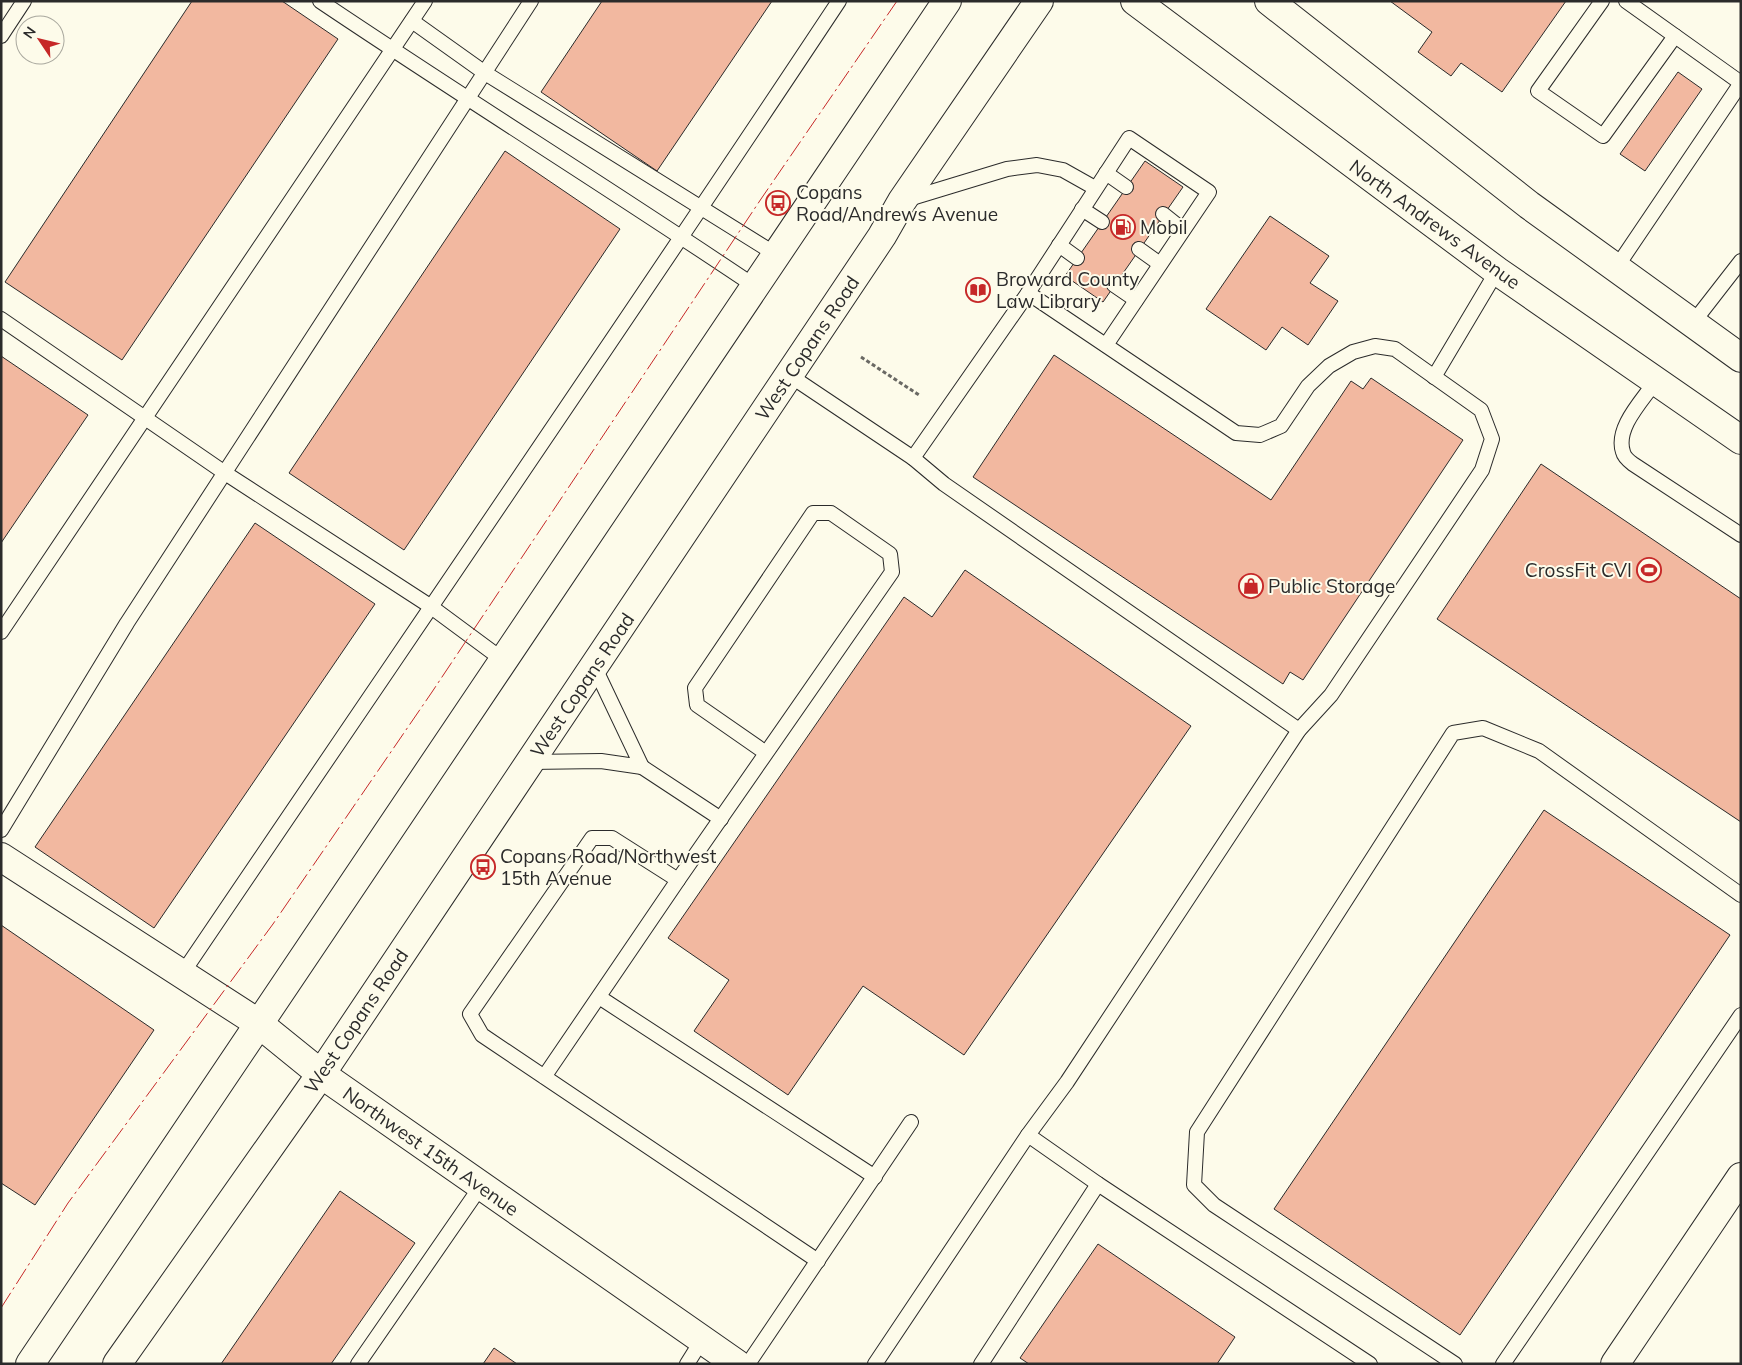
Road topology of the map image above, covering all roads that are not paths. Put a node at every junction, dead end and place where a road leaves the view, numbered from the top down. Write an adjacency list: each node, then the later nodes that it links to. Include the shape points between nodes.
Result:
1 (24, 1): 13 (lane)
2 (320, 1): 15 (lane)
3 (425, 1): 12 (lane)
4 (531, 1): 16 (lane)
5 (838, 1): 23 (lane)
6 (947, 1): 31 (main road)
7 (1039, 1): 22 (main road, West Copans Road)
8 (1135, 1): 36 (main road, North Andrews Avenue)
9 (1268, 1): 35 (main road, via 1529,205)
10 (1602, 1): 14 (lane, via 1538,90 1603,136)
11 (1626, 1): 14 (lane)
12 (412, 21): 15 (lane); 16 (lane)
13 (1, 36)
14 (1675, 36): 17 (lane)
15 (392, 50): 18 (lane); 48 (lane)
16 (485, 73): 18 (lane); 23 (lane)
17 (1741, 83): 35 (lane)
18 (468, 99): 28 (lane); 51 (lane)
19 (1106, 173): 20 (lane); 21 (lane); 27 (lane, via 1129,138 1209,192)
20 (1126, 187)
21 (1095, 188): 22 (lane, via 1064,170 1037,165 1007,169); 24 (lane)
22 (902, 201): 45 (main road, West Copans Road)
23 (702, 208): 28 (lane); 31 (lane)
24 (1082, 209): 26 (lane); 29 (lane)
25 (1163, 214): 27 (lane)
26 (1102, 222)
27 (1183, 230): 34 (lane)
28 (682, 237): 38 (lane); 53 (lane)
29 (1059, 245): 32 (lane); 39 (lane)
30 (1140, 249): 34 (lane)
31 (778, 254): 38 (main road)
32 (1078, 258)
33 (1741, 261): 42 (lane)
34 (1160, 264): 40 (lane)
35 (1616, 268): 42 (main road)
36 (1497, 271): 46 (lane); 47 (main road, North Andrews Avenue)
37 (1114, 285): 40 (lane)
38 (756, 287): 55 (main road)
39 (1028, 293): 43 (lane); 50 (lane)
40 (1136, 300): 43 (lane)
41 (1, 320): 48 (lane)
42 (1692, 324): 44 (main road)
43 (1106, 345): 46 (lane, via 1236,433 1260,435 1281,426 1308,386 1329,366 1353,352 1375,346 1396,349)
44 (1741, 358)
45 (789, 376): 50 (lane); 56 (main road, West Copans Road)
46 (1434, 377): 57 (lane, via 1481,410 1492,439 1482,470 1331,695)
47 (1655, 382): 49 (main road, North Andrews Avenue); 52 (lane, via 1623,429 1623,454 1633,464)
48 (146, 418): 51 (lane); 54 (lane)
49 (1741, 440)
50 (913, 458): 57 (lane, via 944,484)
51 (225, 473): 53 (lane); 62 (lane, via 127,623)
52 (1741, 535)
53 (430, 606): 55 (lane); 66 (lane)
54 (1, 632)
55 (503, 660): 69 (main road)
56 (594, 666): 59 (main road, West Copans Road); 60 (lane)
57 (1299, 730): 73 (lane, via 1067,1082)
58 (766, 754): 58 (lane, via 892,572 890,554 831,513 813,513 695,688 697,705); 61 (lane)
59 (530, 762): 60 (lane, via 601,761); 70 (main road, West Copans Road)
60 (642, 767): 61 (lane)
61 (721, 819): 64 (lane)
62 (1, 830)
63 (1, 856): 66 (main road, Northwest 15th Avenue)
64 (678, 880): 67 (lane); 71 (lane, via 612,838 592,838 470,1014 482,1035)
65 (1741, 895): 89 (lane, via 1538,750 1483,728 1453,733 1197,1132 1194,1185 1214,1205)
66 (182, 974): 69 (main road, Northwest 15th Avenue)
67 (599, 997): 71 (lane); 74 (lane)
68 (1741, 1015): 90 (lane)
69 (258, 1023): 70 (main road, Northwest 15th Avenue); 80 (main road)
70 (321, 1074): 77 (main road, Northwest 15th Avenue); 81 (main road, West Copans Road)
71 (544, 1077): 78 (lane)
72 (911, 1122): 74 (lane)
73 (1028, 1135): 76 (lane); 86 (lane)
74 (875, 1177): 78 (lane)
75 (1741, 1177): 91 (main road)
76 (1098, 1184): 87 (lane); 88 (lane)
77 (481, 1186): 79 (main road, Northwest 15th Avenue); 82 (lane)
78 (818, 1261): 85 (lane)
79 (702, 1340): 83 (lane); 84 (main road, Northwest 15th Avenue)
80 (30, 1364)
81 (117, 1364)
82 (358, 1364)
83 (687, 1364)
84 (737, 1364)
85 (748, 1364)
86 (874, 1364)
87 (981, 1364)
88 (1370, 1364)
89 (1455, 1364)
90 (1503, 1364)
91 (1615, 1364)

